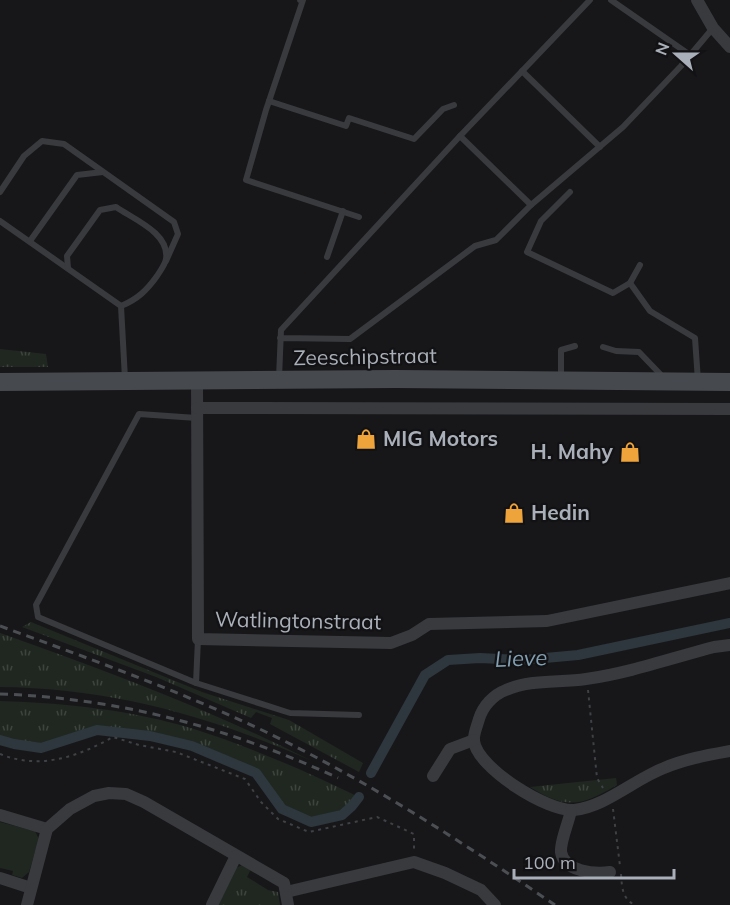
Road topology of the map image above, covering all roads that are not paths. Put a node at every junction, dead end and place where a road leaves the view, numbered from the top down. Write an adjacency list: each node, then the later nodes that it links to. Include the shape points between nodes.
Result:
1 (300, 0): 9 (lane)
2 (590, 0): 8 (lane)
3 (611, 0): 7 (lane)
4 (697, 0): 5 (street)
5 (713, 28): 6 (street); 7 (lane)
6 (730, 47)
7 (690, 55): 12 (lane)
8 (522, 71): 11 (lane); 12 (lane)
9 (269, 101): 10 (lane, via 346,126 349,118 414,139 443,109); 17 (lane, via 246,180)
10 (454, 105)
11 (460, 136): 16 (lane); 27 (lane, via 281,330)
12 (600, 147): 16 (lane)
13 (103, 172): 14 (lane, via 64,144 42,141 24,156); 20 (lane, via 76,175); 22 (lane, via 174,222 178,234)
14 (0, 192)
15 (570, 192): 25 (lane, via 541,221 527,252 613,293)
16 (531, 205): 27 (lane, via 496,240 475,246 350,339)
17 (343, 212): 18 (lane); 21 (lane)
18 (359, 217)
19 (0, 221): 20 (lane)
20 (30, 242): 24 (lane)
21 (327, 257)
22 (166, 261): 24 (lane, via 159,236 116,207 100,210 67,256); 26 (lane, via 148,290)
23 (640, 264): 25 (lane)
24 (68, 268): 26 (lane)
25 (630, 283): 35 (lane, via 650,311 695,338)
26 (121, 306): 32 (lane)
27 (280, 338): 33 (lane)
28 (575, 346): 31 (lane, via 561,350)
29 (603, 347): 34 (lane, via 639,352)
30 (198, 380): 32 (main road, Zeeschipstraat); 33 (main road, Zeeschipstraat); 39 (street, Watlingtonstraat)
31 (561, 380): 33 (main road, Zeeschipstraat); 34 (main road, Zeeschipstraat)
32 (125, 381): 36 (main road, Zeeschipstraat)
33 (279, 381)
34 (667, 381): 35 (main road, Zeeschipstraat)
35 (698, 381): 37 (main road, Zeeschipstraat)
36 (0, 382)
37 (730, 382)
38 (730, 409): 39 (street)
39 (197, 413): 41 (street, Watlingtonstraat); 43 (lane, via 139,414 36,605 38,617)
40 (730, 583): 41 (street, Watlingtonstraat, via 547,621 429,624 391,643)
41 (198, 639): 43 (lane)
42 (730, 645): 45 (street, via 586,680 520,685 506,690 487,704)
43 (196, 683): 44 (lane, via 290,713)
44 (359, 715)
45 (474, 740): 47 (street, via 450,749); 48 (street, via 483,760 520,788 553,807)
46 (730, 750): 48 (street, via 663,768 598,804)
47 (433, 776)
48 (571, 810): 52 (street, via 562,855 583,872)
49 (0, 814): 50 (street)
50 (47, 829): 51 (street, via 70,809 94,796 126,794); 54 (street)
51 (236, 856): 55 (street, via 284,883); 57 (street)
52 (610, 872)
53 (0, 878): 54 (street)
54 (31, 888): 56 (street)
55 (287, 899): 58 (street, via 414,862 481,890)
56 (27, 905)
57 (212, 905)
58 (495, 905)

